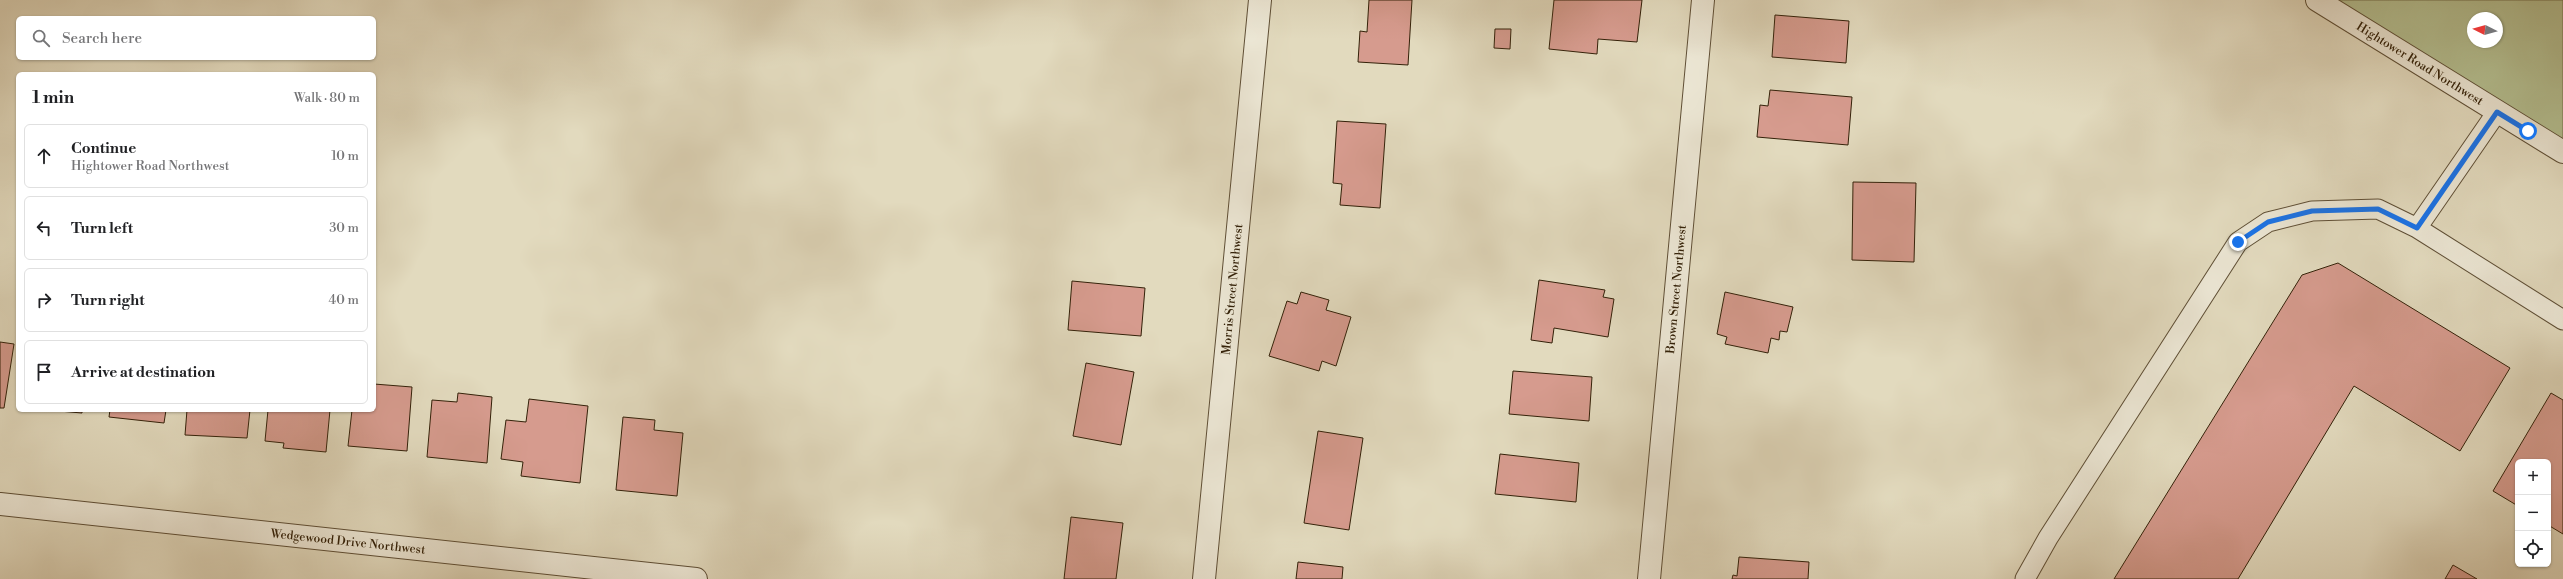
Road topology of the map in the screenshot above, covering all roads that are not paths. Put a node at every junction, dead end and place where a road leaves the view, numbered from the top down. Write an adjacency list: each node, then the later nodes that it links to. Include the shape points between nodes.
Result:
1 (1260, 0): 10 (street, Morris Street Northwest)
2 (1703, 0): 11 (street, Brown Street Northwest)
3 (2317, 0): 4 (street, Hightower Road Northwest)
4 (2497, 112): 5 (street, Hightower Road Northwest); 6 (lane)
5 (2563, 152)
6 (2417, 228): 7 (lane); 12 (lane, via 2378,209 2312,211 2268,222 2238,242 2048,538)
7 (2563, 320)
8 (0, 504): 9 (street, Wedgewood Drive Northwest)
9 (696, 579)
10 (1204, 579)
11 (1648, 579)
12 (2025, 579)

